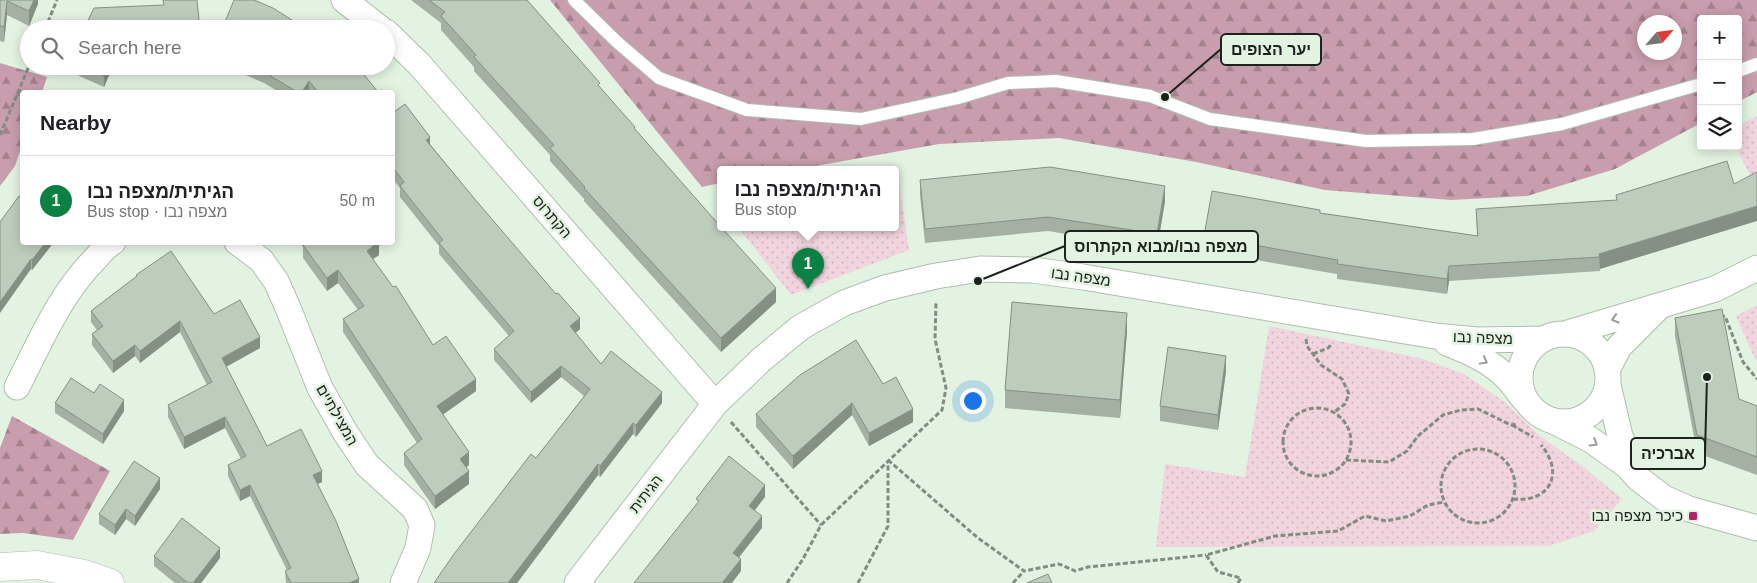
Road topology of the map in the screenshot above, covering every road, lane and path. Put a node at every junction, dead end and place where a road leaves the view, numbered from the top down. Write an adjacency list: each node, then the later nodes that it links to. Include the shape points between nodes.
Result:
1 (58, 0): 4 (path)
2 (344, 0): 5 (street)
3 (574, 0): 10 (lane, via 659,78 746,110 861,119 958,98 1008,83 1056,81 1150,96 1210,119 1366,141 1473,139 1562,124)
4 (49, 20)
5 (370, 20)
6 (395, 41): 26 (street, הקתרוס, via 419,64)
7 (1757, 64): 8 (lane)
8 (1742, 70)
9 (25, 75): 11 (path)
10 (1697, 85)
11 (0, 135)
12 (108, 245): 24 (street, via 63,298)
13 (241, 245): 41 (street, המצילתיים, via 261,260 276,281 320,388 351,441 367,465 415,509 422,526 418,548)
14 (1757, 268): 16 (street, via 1715,289)
15 (936, 276): 17 (street, מצפה נבו, via 980,269 1033,270); 26 (street, מצפה נבו, via 885,288 844,303 801,327); 30 (path, via 935,338 946,388 942,410)
16 (1661, 305): 19 (street, one-way to 19); 22 (street, via 1619,347)
17 (1302, 313): 18 (street, מצפה נבו); 27 (path, via 1307,346 1321,365 1342,379 1349,394 1344,404)
18 (1424, 333): 20 (street, מצפה נבו, via 1477,340); 25 (street, מצפה נבו, one-way to 25, via 1494,367 1506,376)
19 (1568, 333): 20 (street); 22 (street, via 1593,344 1602,355)
20 (1541, 339): 25 (street, via 1524,359 1520,374 1521,389)
21 (1734, 340): 23 (path, via 1743,362)
22 (1608, 377): 28 (street, via 1603,400 1593,411 1580,419 1566,422); 32 (street, via 1620,436)
23 (1757, 379)
24 (17, 387)
25 (1527, 402): 28 (street, via 1537,414)
26 (715, 404): 35 (path); 42 (street, הגיתית)
27 (1334, 412): 31 (path, via 1343,419 1351,439); 31 (path, via 1324,408 1301,411 1286,427 1284,450 1296,469 1317,476 1328,474)
28 (1550, 420): 29 (path); 32 (street, one-way to 32, via 1591,440 1626,464)
29 (1511, 425): 31 (path, via 1478,409 1461,410 1443,415 1418,436 1407,452 1389,462); 33 (path, via 1535,438 1547,452 1553,478 1550,487 1542,494 1524,500)
30 (888, 460): 35 (path); 39 (path, via 978,538); 44 (path, via 888,526)
31 (1346, 460)
32 (1639, 479): 36 (street, via 1664,498 1689,509)
33 (1513, 499): 34 (path, via 1498,518 1474,523 1452,513); 34 (path, via 1514,474 1508,464 1493,452 1476,448 1453,457 1445,467 1441,478)
34 (1444, 502): 37 (path, via 1428,505 1410,516 1386,521 1365,516 1338,531 1275,536)
35 (821, 525): 43 (path)
36 (1757, 528)
37 (1206, 555): 39 (path, via 1075,571 1059,564); 46 (path, via 1218,572 1241,578)
38 (0, 567): 40 (street, via 37,565 84,574)
39 (1024, 571): 45 (path)
40 (110, 583)
41 (403, 583)
42 (577, 583)
43 (787, 583)
44 (858, 583)
45 (1013, 583)
46 (1238, 583)

